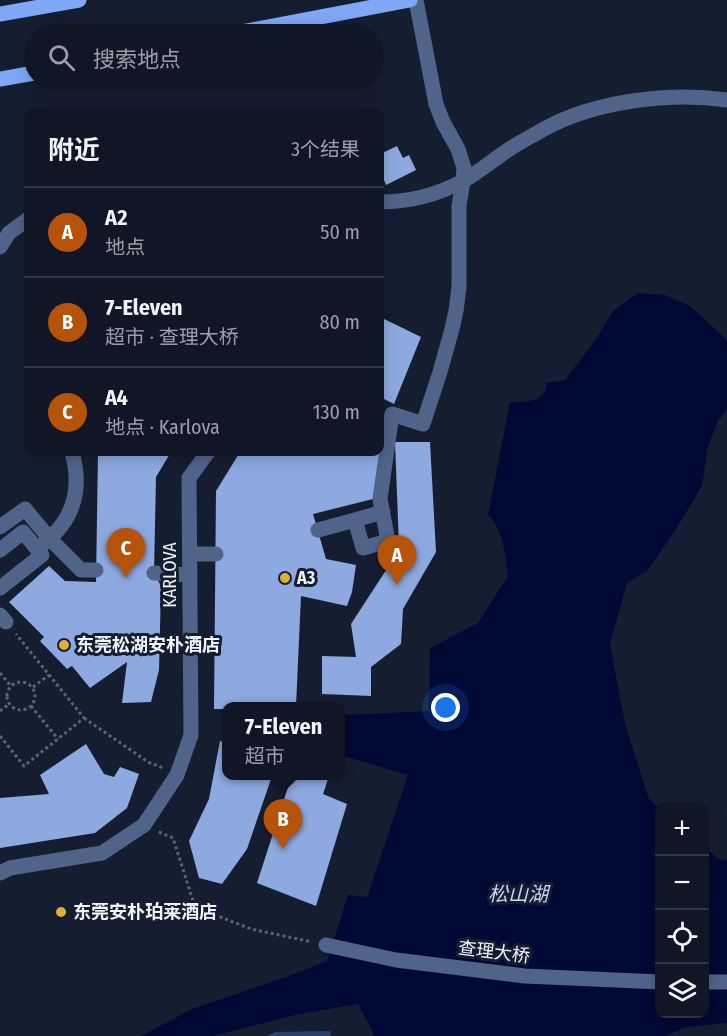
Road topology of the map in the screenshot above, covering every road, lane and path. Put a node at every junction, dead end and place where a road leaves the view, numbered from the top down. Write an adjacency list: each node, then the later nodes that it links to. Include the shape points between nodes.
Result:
1 (79, 0): 4 (main road)
2 (410, 0): 5 (main road)
3 (416, 0): 9 (street, via 436,104 458,149)
4 (0, 14)
5 (284, 24)
6 (24, 74): 7 (main road)
7 (0, 79)
8 (727, 100): 9 (street, via 658,98 572,116 511,148)
9 (463, 181): 10 (street, via 428,196); 15 (street, via 459,206 459,287 452,329 423,424 392,414 380,499)
10 (384, 202)
11 (24, 222): 12 (street, via 9,233)
12 (0, 247)
13 (73, 456): 19 (street, via 76,476 72,509)
14 (205, 456): 22 (street, KARLOVA, via 189,478)
15 (383, 512): 16 (street); 16 (street, via 388,541 363,548)
16 (355, 520): 18 (street)
17 (0, 527): 19 (street, via 25,509)
18 (318, 530)
19 (53, 535): 20 (street); 24 (street, via 81,570)
20 (37, 549): 21 (street, via 23,532); 27 (street, via 42,555)
21 (0, 550)
22 (189, 554): 23 (street); 26 (street, KARLOVA)
23 (216, 554)
24 (96, 570)
25 (154, 573): 26 (street)
26 (190, 575): 40 (street, KARLOVA, via 191,735 177,774)
27 (0, 588)
28 (3, 619): 30 (path)
29 (0, 673): 31 (path)
30 (49, 675): 32 (path); 36 (path)
31 (10, 685): 32 (path, via 18,681); 33 (path, via 6,694)
32 (33, 687): 34 (path, via 36,693)
33 (9, 704): 34 (path, via 24,710); 35 (path)
34 (32, 706): 38 (path)
35 (0, 711)
36 (84, 718): 38 (path); 39 (path)
37 (0, 736): 38 (path, via 24,766)
38 (58, 739)
39 (148, 762)
40 (144, 825): 41 (street, via 102,853); 42 (path, via 173,838 195,907 251,929)
41 (0, 873)
42 (326, 945): 43 (street, 查理大桥, via 396,960 525,976)
43 (655, 982)
44 (709, 982): 45 (street)
45 (727, 982)

